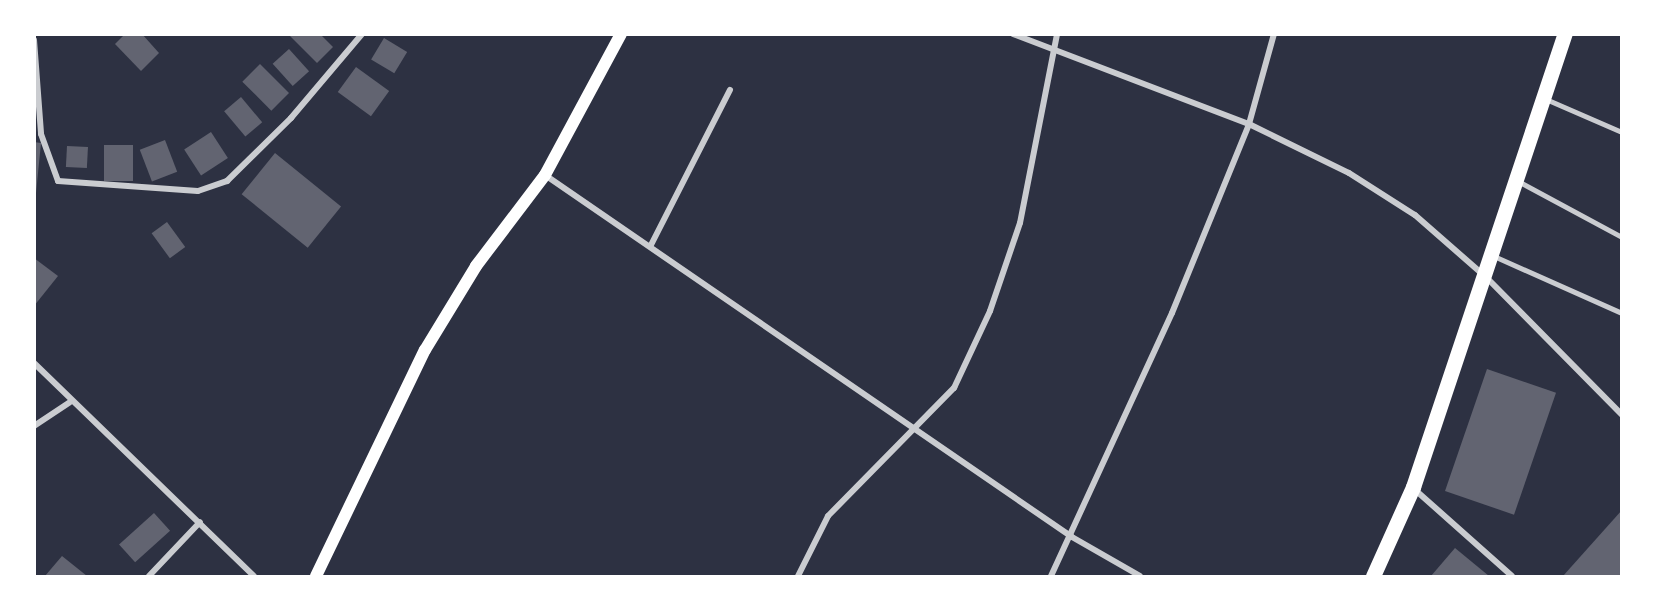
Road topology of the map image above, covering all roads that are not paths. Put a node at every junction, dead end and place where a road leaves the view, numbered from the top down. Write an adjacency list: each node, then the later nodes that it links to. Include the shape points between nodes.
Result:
1 (362, 34): 7 (street, via 299,110 227,181 198,191 58,181 41,134)
2 (621, 34): 13 (main road)
3 (1013, 34): 8 (street)
4 (1057, 34): 8 (street)
5 (1274, 34): 11 (street)
6 (1565, 34): 10 (main road)
7 (34, 40)
8 (1051, 52): 11 (street); 24 (street, via 1020,222 990,311 954,388)
9 (730, 90): 16 (street)
10 (1546, 99): 12 (lane); 14 (main road)
11 (1249, 123): 18 (street, via 1349,173 1415,215); 27 (street)
12 (1622, 132)
13 (545, 176): 16 (street); 30 (main road, via 476,266 424,350)
14 (1518, 181): 15 (lane); 17 (main road)
15 (1622, 237)
16 (651, 245): 24 (street)
17 (1494, 256): 18 (main road); 19 (lane)
18 (1487, 278): 22 (street); 25 (main road)
19 (1622, 313)
20 (34, 363): 21 (street)
21 (70, 402): 23 (street); 26 (street)
22 (1622, 415)
23 (34, 426)
24 (916, 430): 27 (street); 31 (street, via 828,516)
25 (1413, 487): 34 (main road); 35 (street)
26 (200, 522): 28 (street); 29 (street)
27 (1072, 537): 32 (street); 33 (street)
28 (149, 576)
29 (254, 576)
30 (316, 576)
31 (798, 576)
32 (1051, 576)
33 (1140, 576)
34 (1373, 576)
35 (1512, 576)

